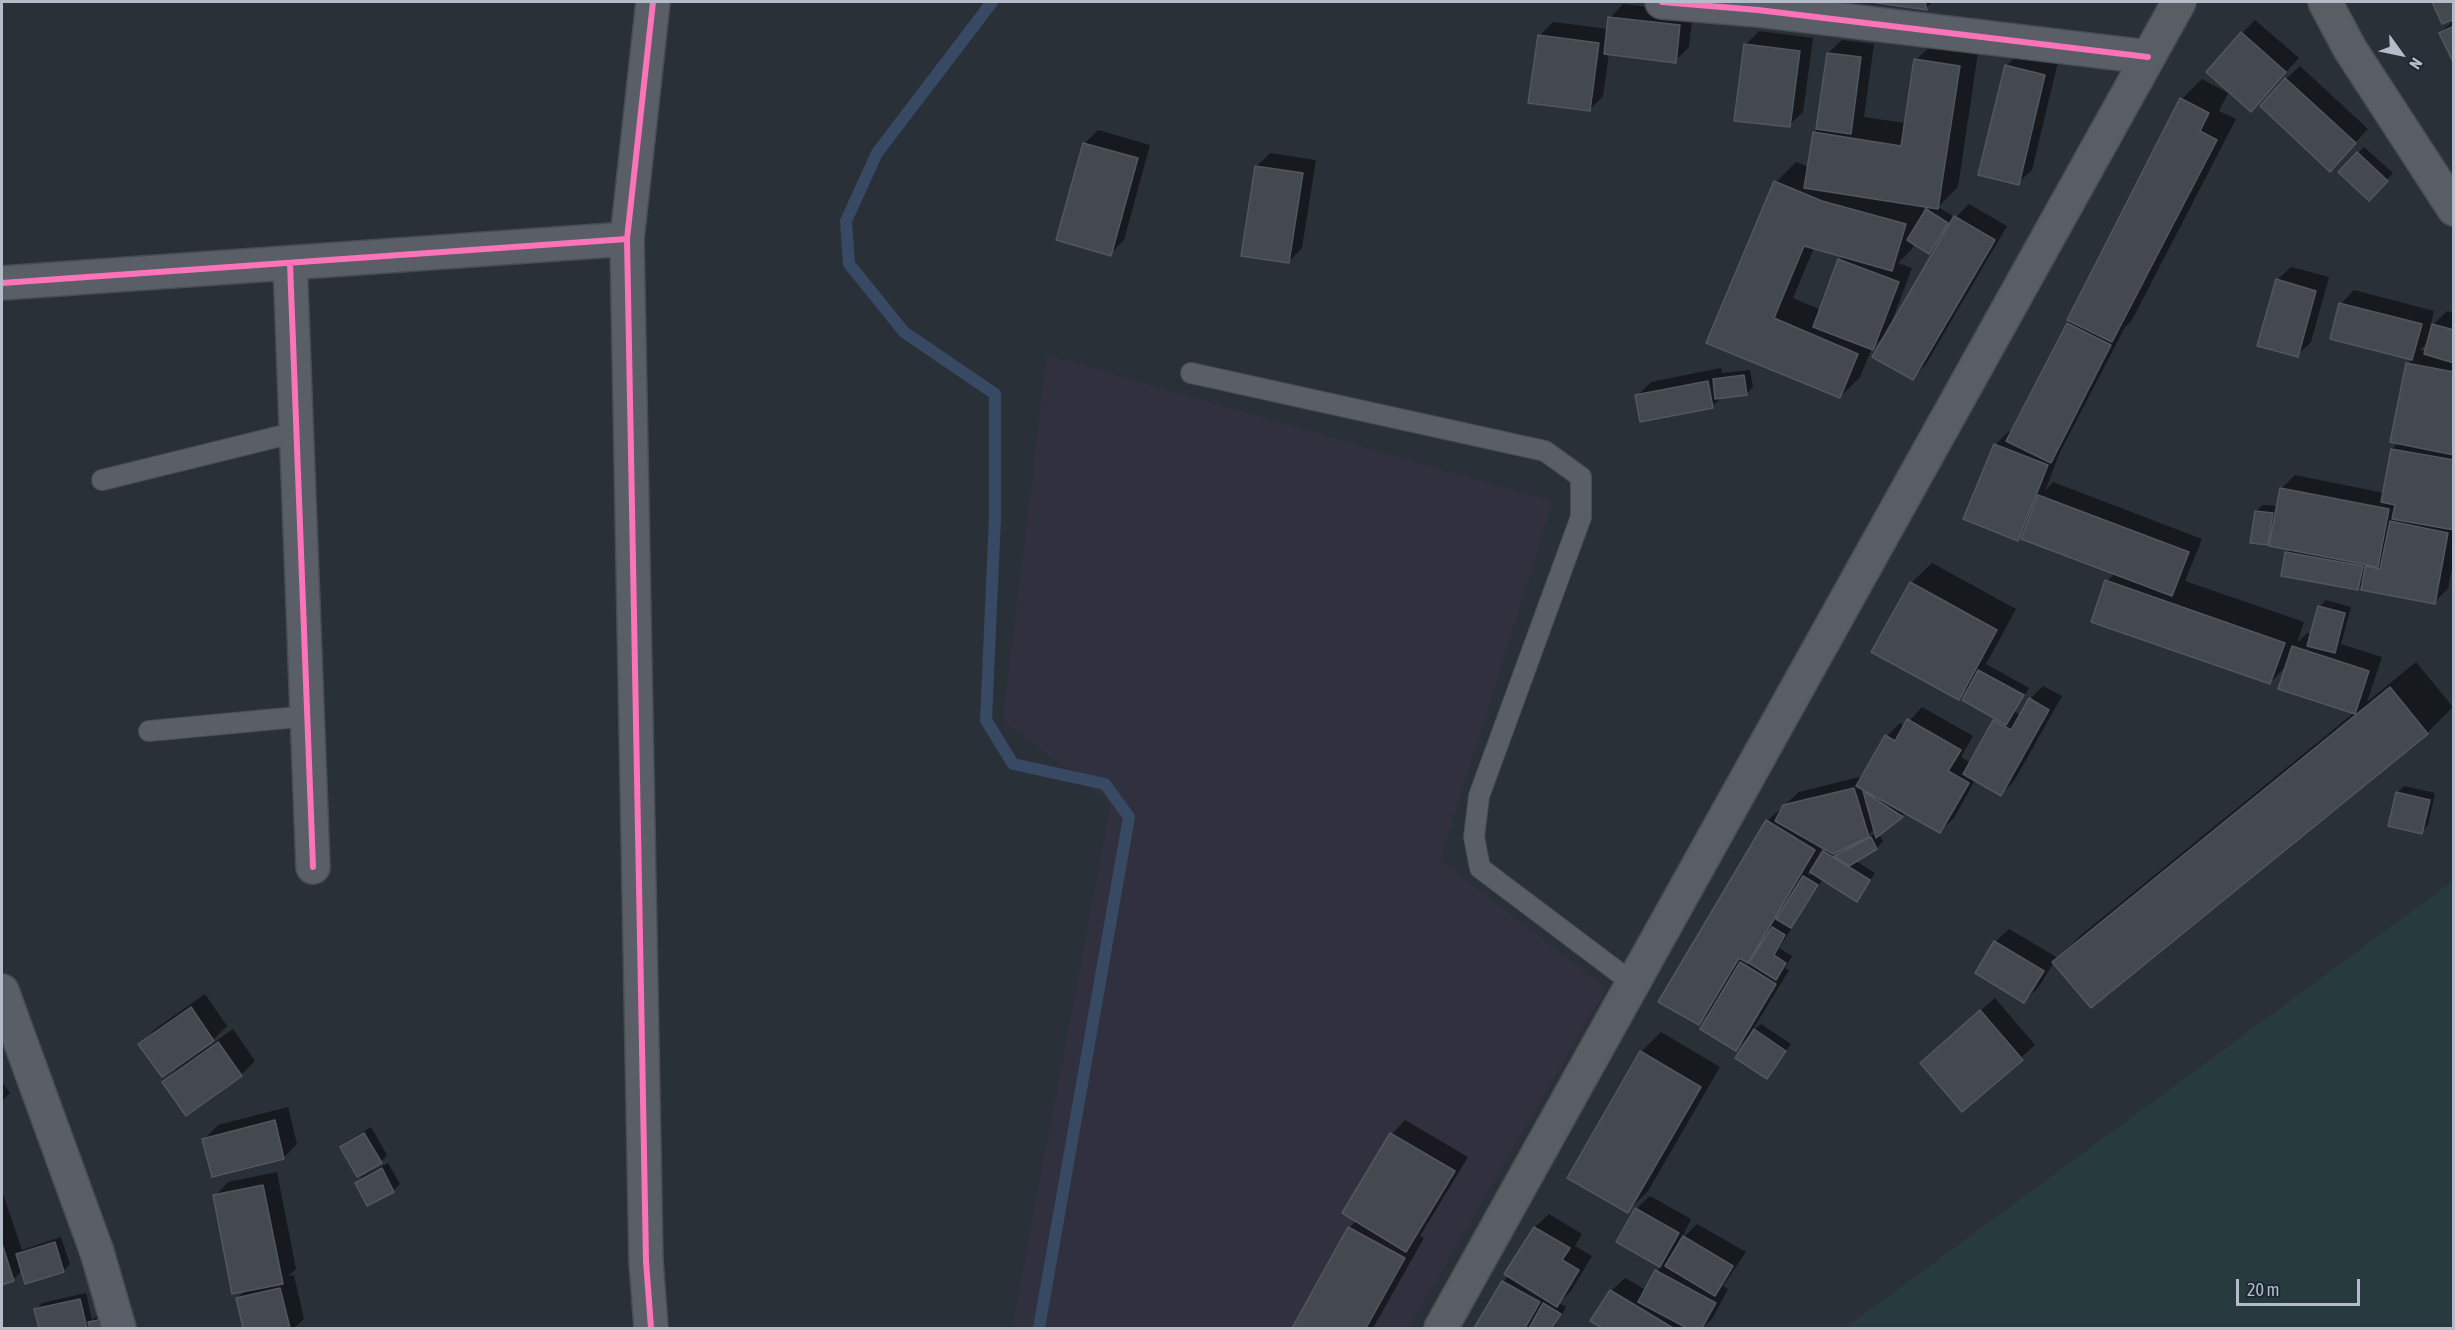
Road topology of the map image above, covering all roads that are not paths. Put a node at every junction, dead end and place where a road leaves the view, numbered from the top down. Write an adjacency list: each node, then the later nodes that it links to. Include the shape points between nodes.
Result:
1 (653, 2): 8 (street)
2 (1662, 2): 5 (street)
3 (2179, 2): 6 (main road)
4 (2325, 2): 7 (main road, via 2350,49)
5 (1757, 6): 6 (street)
6 (2148, 57): 17 (main road)
7 (2454, 209)
8 (627, 238): 9 (street); 20 (street, via 646,1250)
9 (290, 262): 10 (street); 12 (street)
10 (2, 283)
11 (1191, 374): 17 (lane, via 1545,452 1581,477 1581,517 1479,796 1474,837 1480,868)
12 (297, 432): 13 (lane); 14 (street)
13 (102, 480)
14 (308, 716): 15 (lane); 16 (street)
15 (149, 731)
16 (313, 867)
17 (1634, 984): 21 (main road)
18 (2, 991): 19 (street, via 97,1252)
19 (119, 1329)
20 (651, 1329)
21 (1441, 1329)

